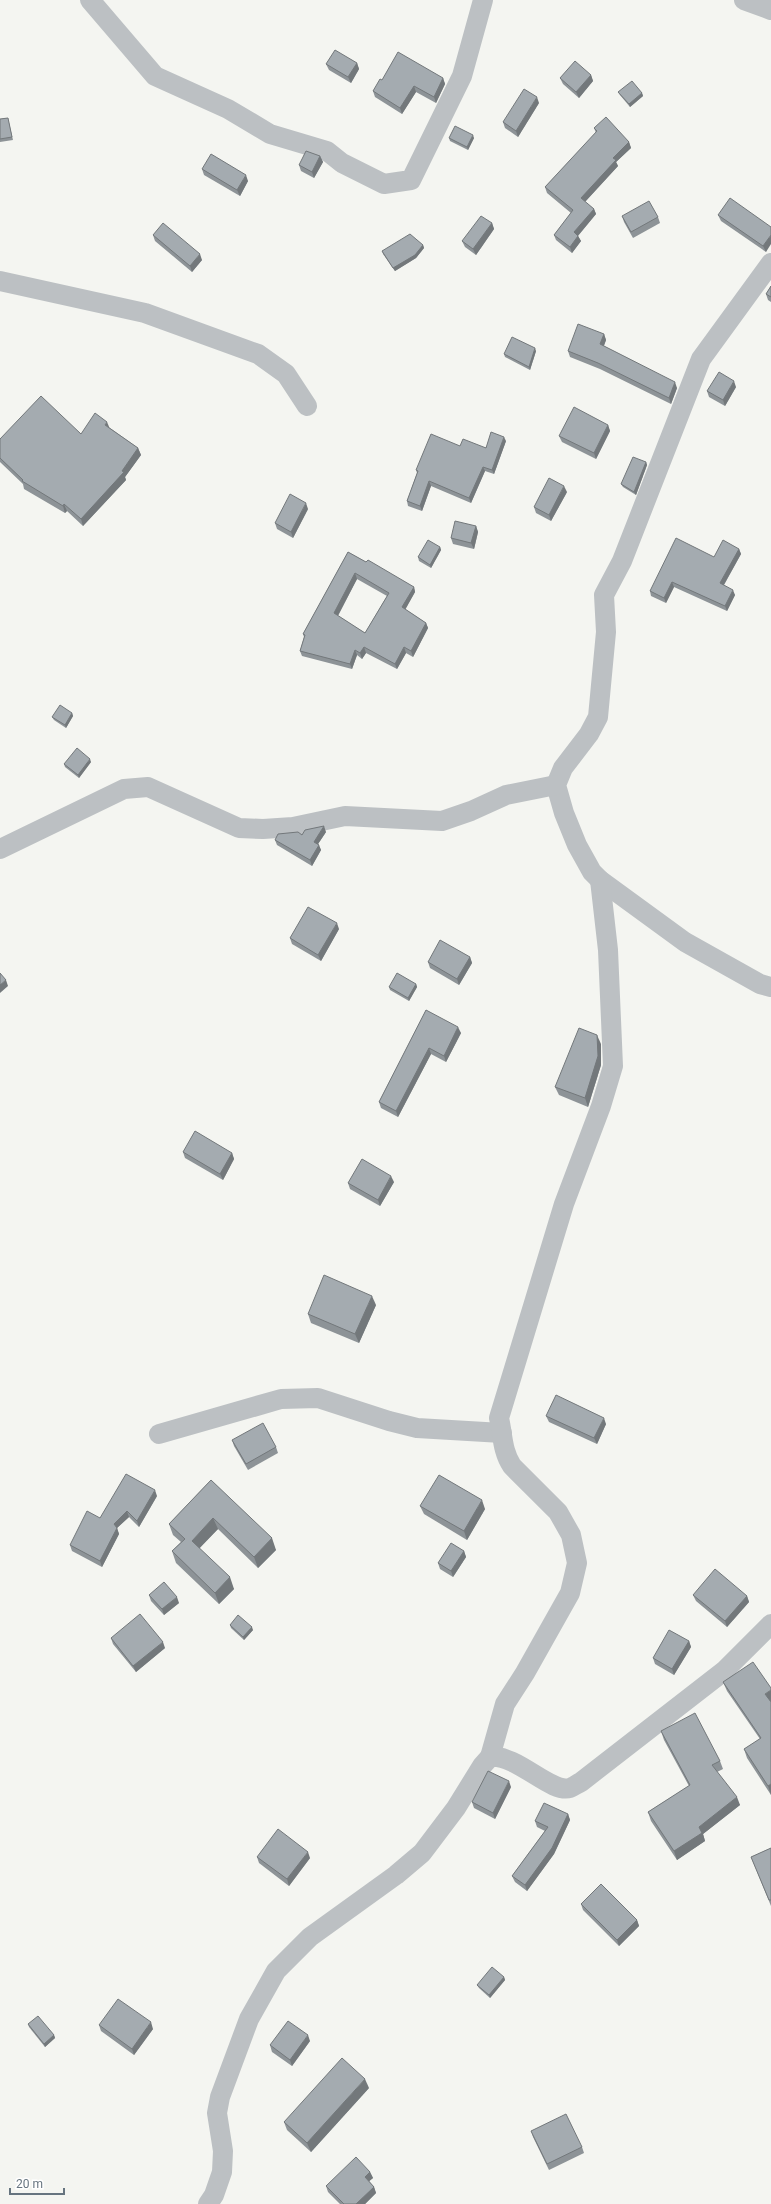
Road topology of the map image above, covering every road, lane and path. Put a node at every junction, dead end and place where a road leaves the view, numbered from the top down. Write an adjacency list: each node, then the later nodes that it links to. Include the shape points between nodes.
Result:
1 (90, 0): 2 (street, via 155,76 228,108 270,134 327,152 342,163 384,184 411,180 462,76)
2 (482, 0)
3 (744, 0): 4 (street)
4 (771, 10)
5 (771, 264): 8 (street, via 701,359 622,561 604,595 606,632 598,717 589,734 563,768)
6 (0, 281): 7 (street, via 146,313 258,354 286,374)
7 (307, 406)
8 (556, 785): 9 (street, via 506,795 472,811 442,821 345,816 293,827 263,829 239,828 186,805 164,792 148,787 124,789); 10 (street, via 577,845 592,872)
9 (0, 849)
10 (600, 880): 11 (street, via 685,942 760,984); 12 (street, via 608,950 613,1066 601,1106 564,1204 501,1410 499,1418)
11 (771, 987)
12 (502, 1433): 13 (street, via 417,1428 318,1398 281,1399); 15 (street, via 506,1458 558,1512 571,1535 577,1563 570,1593 525,1674 505,1704)
13 (159, 1434)
14 (771, 1624): 15 (street, via 724,1671 569,1789 557,1787 511,1760 498,1756)
15 (490, 1757): 16 (street, via 422,1853 310,1937 276,1971 250,2019 220,2097 217,2113 223,2151 222,2172)
16 (208, 2204)

